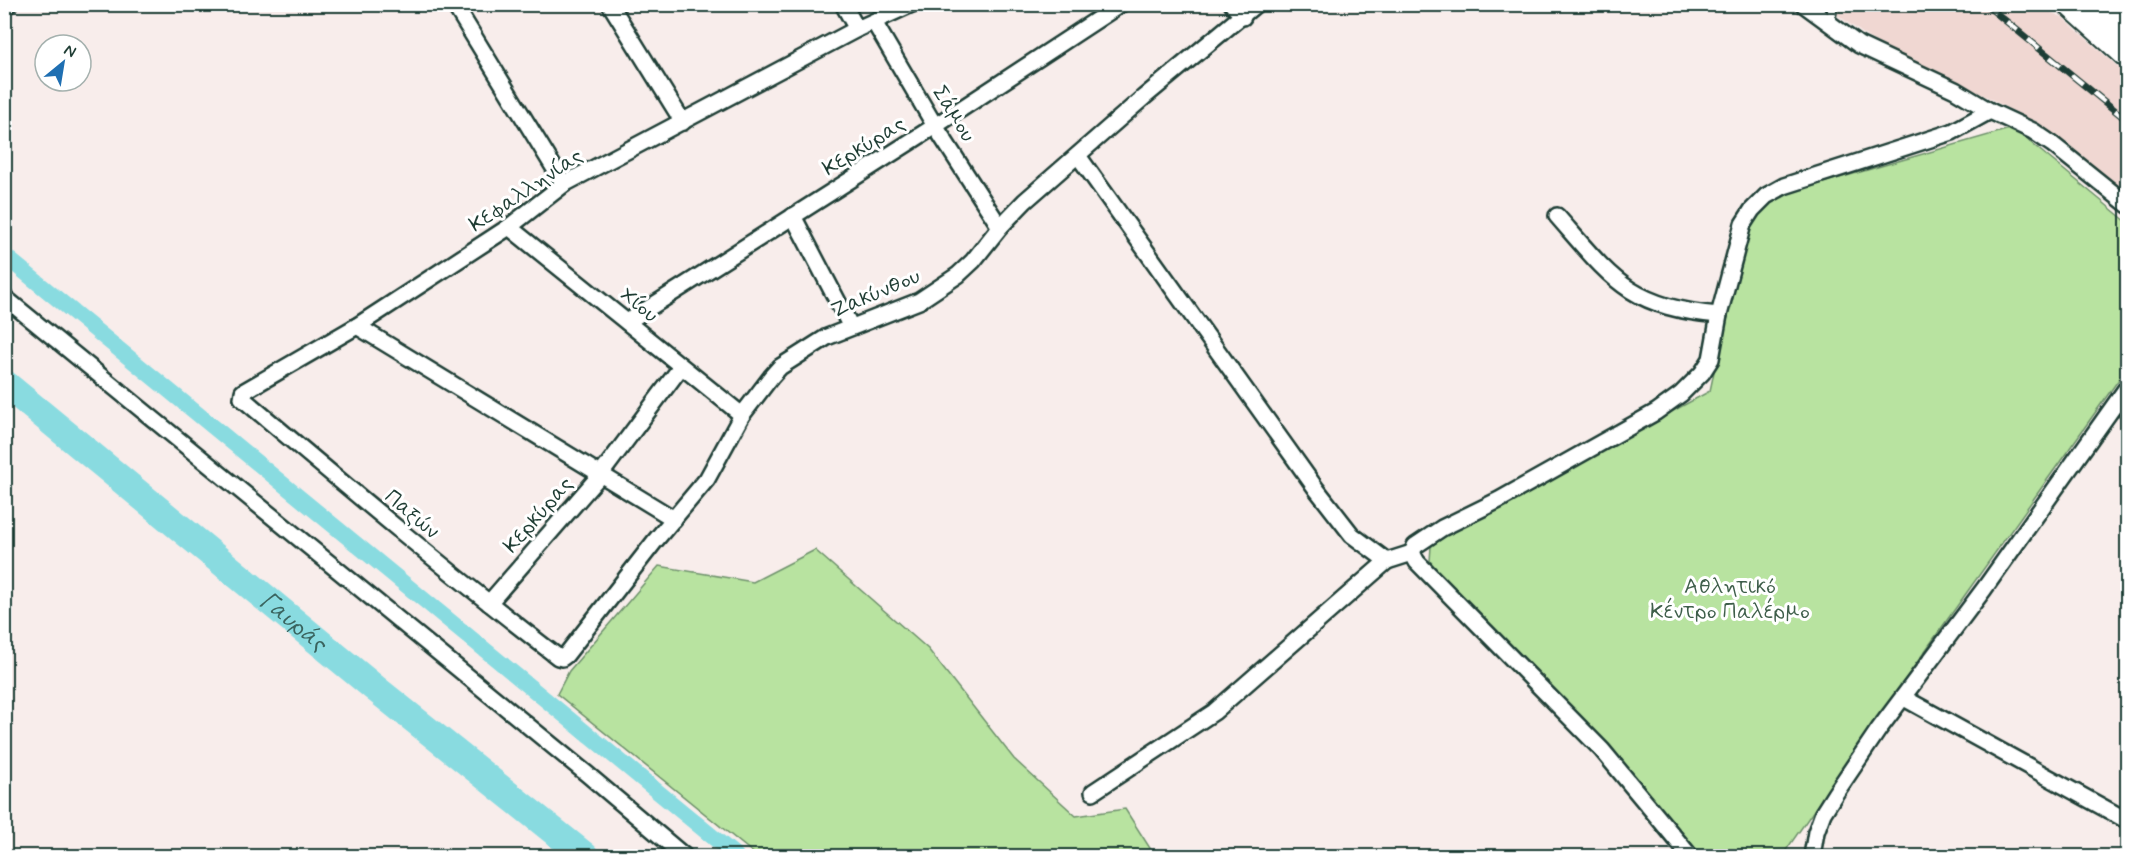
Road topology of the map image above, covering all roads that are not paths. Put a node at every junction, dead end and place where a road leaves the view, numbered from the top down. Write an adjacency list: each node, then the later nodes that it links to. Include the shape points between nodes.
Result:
1 (9, 4): 13 (street)
2 (454, 4): 24 (street)
3 (610, 4): 21 (street)
4 (843, 4): 18 (street)
5 (912, 4): 15 (street, Κεφαλληνίας)
6 (1121, 4): 22 (street, Κερκύρας)
7 (1232, 4): 14 (street)
8 (1256, 4): 14 (street, Ζακύνθου)
9 (1803, 4): 16 (street)
10 (1833, 4): 16 (lane)
11 (2070, 4): 19 (main road)
12 (2103, 4): 17 (main road)
13 (4, 6)
14 (1243, 17): 23 (street, Ζακύνθου)
15 (874, 22): 18 (street, Κεφαλληνίας); 22 (street, Σάμου)
16 (1830, 24): 20 (street, via 1859,45 1955,90)
17 (2127, 26)
18 (857, 29): 21 (street, Κεφαλληνίας)
19 (2127, 56)
20 (1990, 111): 25 (street, via 2052,144); 31 (street, via 1952,132 1784,186 1766,196 1743,224)
21 (683, 122): 24 (street, Κεφαλληνίας)
22 (935, 126): 26 (street, Κερκύρας); 29 (street, Σάμου)
23 (1078, 156): 29 (street, Ζακύνθου); 42 (street, via 1317,490 1352,535)
24 (564, 184): 28 (street, Κεφαλληνίας)
25 (2127, 205)
26 (793, 216): 32 (street, Κερκύρας); 34 (street)
27 (1557, 216): 31 (street, via 1625,289 1667,308)
28 (509, 227): 32 (street, Χίου); 33 (street, Κεφαλληνίας)
29 (1000, 227): 34 (street, Ζακύνθου, via 964,270 937,290)
30 (4, 297): 48 (street)
31 (1719, 315): 41 (street, via 1711,359 1681,394 1656,412 1427,537 1415,546)
32 (627, 322): 35 (street, Χίου)
33 (357, 326): 37 (street, Κεφαλληνίας, via 243,392); 39 (street)
34 (851, 327): 38 (street, Ζακύνθου, via 780,367)
35 (681, 367): 38 (street, Χίου); 39 (street, Κερκύρας)
36 (2127, 386): 45 (street)
37 (242, 398): 43 (street, Παξών)
38 (742, 415): 40 (street, Ζακύνθου, via 711,474)
39 (601, 474): 40 (street); 43 (street, Κερκύρας)
40 (674, 519): 44 (street, Ζακύνθου, via 566,656)
41 (1412, 554): 42 (street); 49 (street, via 1602,750)
42 (1387, 561): 46 (street, via 1214,712)
43 (489, 603): 44 (street, Παξών)
44 (558, 657)
45 (1904, 698): 47 (street); 50 (street, via 1823,813)
46 (1093, 792)
47 (2127, 821)
48 (684, 856)
49 (1690, 856)
50 (1812, 856)

